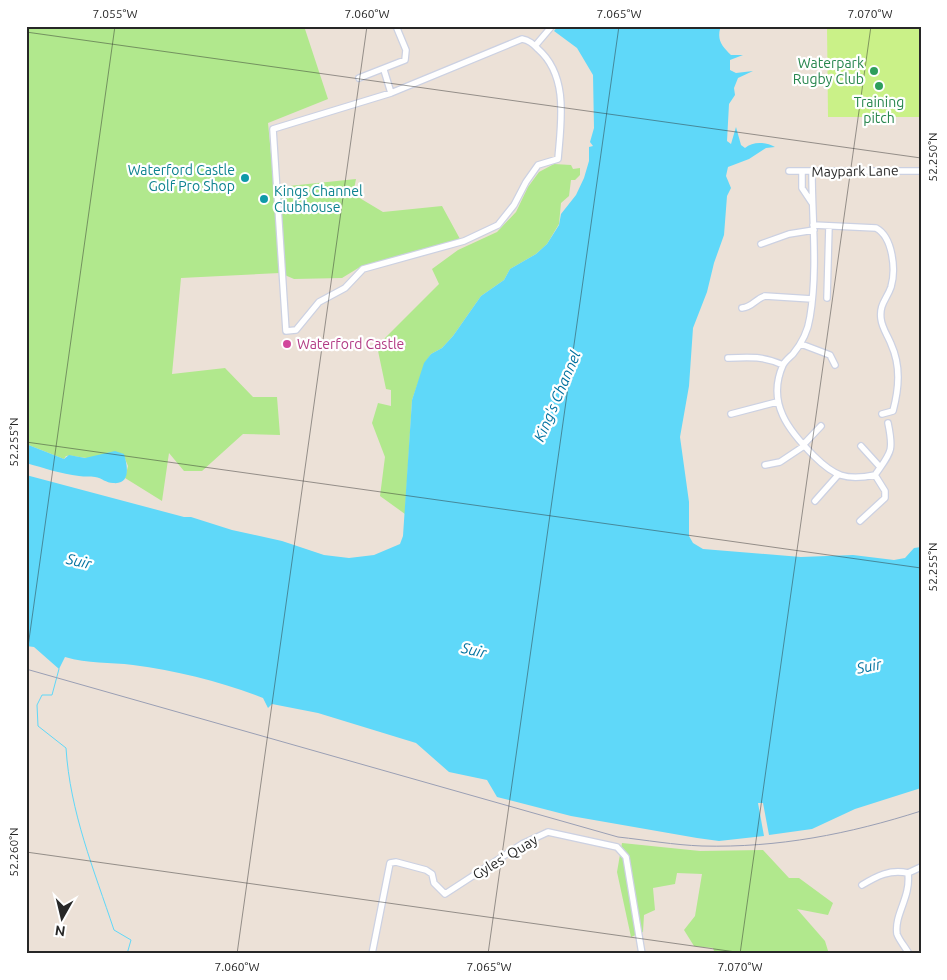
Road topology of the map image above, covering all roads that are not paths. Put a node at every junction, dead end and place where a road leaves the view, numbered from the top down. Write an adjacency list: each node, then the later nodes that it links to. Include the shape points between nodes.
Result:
1 (396, 26): 4 (street, via 406,55 401,64)
2 (552, 26): 3 (street)
3 (535, 46): 6 (street, via 527,40 519,40); 6 (street, via 550,61 562,93 558,159 538,165 498,225 464,241 363,270 345,288 319,302 296,330 286,331 273,129)
4 (384, 70): 5 (street); 6 (street)
5 (359, 78)
6 (390, 93)
7 (789, 171): 9 (street, Maypark Lane)
8 (921, 171): 10 (street, Maypark Lane)
9 (802, 172): 10 (street, Maypark Lane); 11 (street, via 802,188)
10 (812, 172): 11 (street)
11 (812, 203): 13 (street)
12 (829, 226): 13 (street); 15 (street); 24 (street, via 876,228 888,240 893,277 890,290 884,297 881,320 893,349 898,381 893,411)
13 (814, 228): 14 (street); 16 (street)
14 (761, 244)
15 (828, 298)
16 (812, 299): 17 (street, via 765,296 750,307); 18 (street, via 807,330)
17 (742, 308)
18 (801, 344): 20 (street); 21 (street, via 830,355)
19 (728, 358): 20 (street, via 758,356)
20 (783, 365): 22 (street)
21 (835, 365)
22 (777, 402): 23 (street); 27 (street, via 788,428)
23 (731, 414)
24 (882, 414)
25 (888, 423): 30 (street, via 892,443 888,459)
26 (822, 426): 27 (street)
27 (804, 446): 29 (street, via 780,462); 32 (street)
28 (861, 446): 30 (street)
29 (765, 465)
30 (880, 467): 31 (street)
31 (874, 474): 32 (street, via 857,478); 34 (street, via 885,491 884,498)
32 (838, 475): 33 (street)
33 (815, 501)
34 (860, 521)
35 (921, 867): 36 (street)
36 (908, 873): 37 (street, via 899,871 880,875); 40 (street, via 906,901 898,919 898,935)
37 (862, 885)
38 (372, 954): 39 (street, Gyles' Quay, via 390,863 426,870 445,894 522,844 548,832 618,847 626,857)
39 (642, 954)
40 (909, 954)

